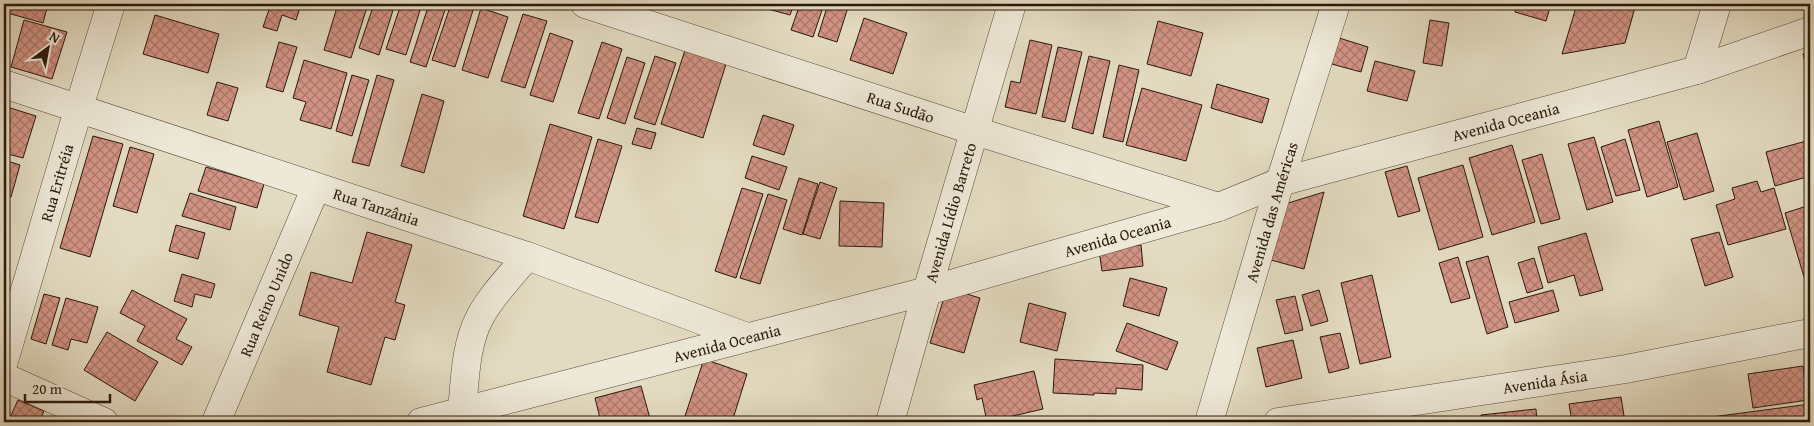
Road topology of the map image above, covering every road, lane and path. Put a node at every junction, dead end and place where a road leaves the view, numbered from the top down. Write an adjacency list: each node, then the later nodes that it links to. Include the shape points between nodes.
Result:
1 (111, 4): 9 (street, Rua Eritréia)
2 (584, 4): 10 (street, Rua Sudão)
3 (1012, 4): 10 (street, Avenida Lídio Barreto)
4 (1336, 4): 11 (street, Avenida das Américas)
5 (1717, 4): 7 (street)
6 (1810, 31): 7 (street, Avenida Oceania)
7 (1697, 70): 11 (street, Avenida Oceania)
8 (4, 84): 9 (street, Rua Tanzânia)
9 (78, 108): 12 (street, Rua Tanzânia); 18 (street, Rua Eritréia)
10 (975, 131): 13 (street, Rua Sudão); 15 (street, Avenida Lídio Barreto)
11 (1280, 182): 13 (street, Avenida Oceania); 25 (street, Avenida das Américas)
12 (316, 186): 14 (street, Rua Tanzânia); 22 (street, Rua Reino Unido)
13 (1219, 207): 15 (street, Avenida Oceania)
14 (527, 256): 17 (street, Rua Tanzânia); 20 (street, via 480,316 474,331)
15 (927, 291): 17 (street, Avenida Oceania); 24 (street, Avenida Lídio Barreto)
16 (1810, 333): 26 (street, Avenida Ásia, via 1626,369)
17 (747, 337): 20 (street, Avenida Oceania)
18 (4, 361)
19 (4, 377): 21 (street)
20 (462, 411): 23 (street, Avenida Oceania)
21 (104, 422)
22 (216, 422)
23 (421, 422)
24 (890, 422)
25 (1208, 422)
26 (1278, 422)

